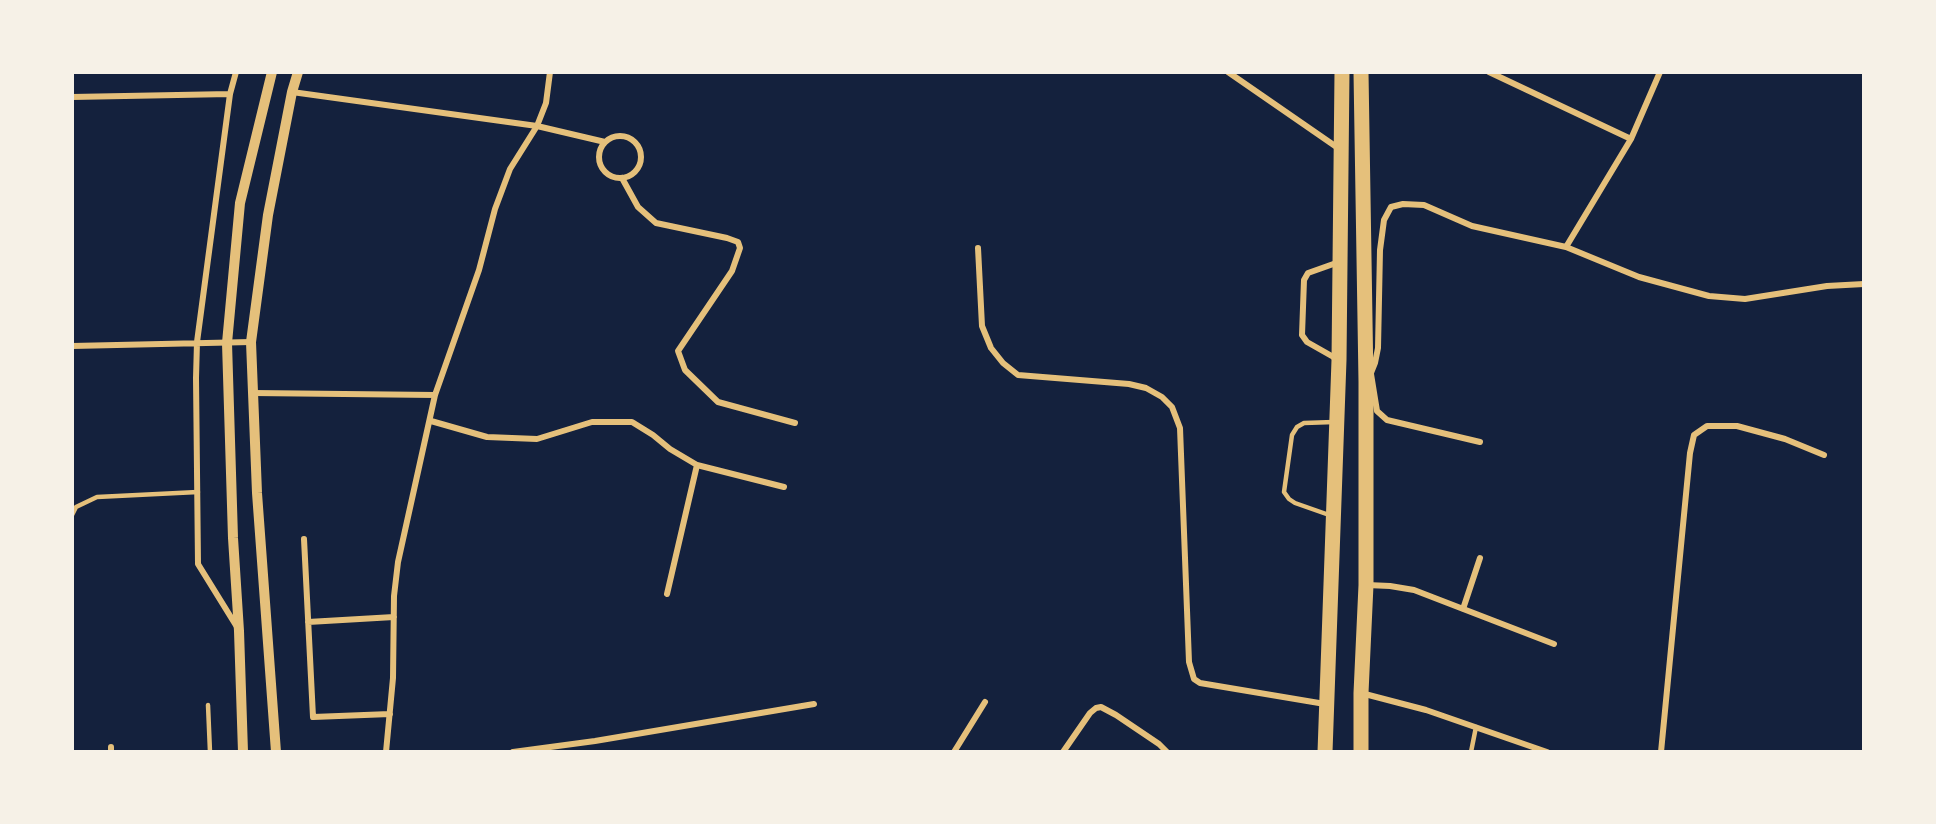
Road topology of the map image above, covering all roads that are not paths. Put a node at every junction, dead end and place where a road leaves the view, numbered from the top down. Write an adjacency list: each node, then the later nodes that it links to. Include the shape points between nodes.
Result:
1 (236, 72): 11 (street)
2 (272, 72): 24 (street, via 240,203)
3 (298, 72): 10 (street)
4 (550, 72): 13 (street, via 546,103)
5 (1228, 72): 16 (street)
6 (1342, 72): 16 (highway)
7 (1360, 72): 27 (highway)
8 (1489, 72): 14 (street)
9 (1660, 72): 14 (street)
10 (292, 92): 13 (street); 23 (street, via 268,215)
11 (230, 94): 12 (street); 22 (street)
12 (72, 97)
13 (537, 126): 15 (street); 29 (street, via 510,170 495,208 479,270)
14 (1631, 139): 18 (street)
15 (605, 142): 17 (street, via 599,163 608,174); 17 (street, via 618,135 633,139 638,145 639,166)
16 (1341, 150): 20 (highway)
17 (622, 178): 32 (street, via 638,207 656,223 727,238 738,242 741,248 732,271 678,351 685,370 718,402)
18 (1566, 247): 21 (street, via 1639,277 1709,296 1745,299); 27 (street, via 1472,226 1424,205 1391,207 1384,220 1380,250 1378,348)
19 (978, 248): 52 (street, via 982,326 991,348 1003,363 1018,375 1146,388 1172,407 1180,428 1189,662 1194,679)
20 (1340, 262): 26 (highway); 26 (street, via 1308,273 1304,280 1302,335 1307,342)
21 (1864, 284)
22 (197, 342): 24 (street); 25 (street); 37 (street)
23 (251, 342): 24 (street); 28 (street)
24 (227, 343): 47 (street)
25 (72, 346)
26 (1339, 360): 31 (highway)
27 (1369, 377): 33 (street, via 1377,411 1387,420); 42 (highway)
28 (253, 393): 29 (street); 58 (street, via 256,493)
29 (435, 395): 30 (street)
30 (431, 421): 35 (street, via 486,437 537,439 592,422 632,422); 45 (street, via 398,562)
31 (1336, 422): 39 (highway); 39 (lane, via 1304,423 1292,435 1284,492 1295,503)
32 (795, 423)
33 (1480, 442)
34 (1824, 455): 68 (street, via 1737,426 1707,426 1694,435)
35 (697, 465): 36 (street); 43 (street)
36 (783, 487)
37 (198, 492): 38 (lane, via 97,497 76,507); 47 (street, via 198,564)
38 (72, 515)
39 (1334, 516): 52 (highway)
40 (304, 539): 46 (street)
41 (1480, 558): 44 (street)
42 (1366, 585): 44 (street, via 1414,590); 49 (highway)
43 (667, 594)
44 (1463, 609): 48 (street)
45 (394, 617): 46 (street); 54 (street)
46 (308, 622): 54 (street, via 313,717)
47 (239, 631): 57 (street)
48 (1554, 644)
49 (1361, 693): 55 (street); 65 (highway)
50 (985, 702): 61 (street)
51 (814, 704): 60 (street)
52 (1326, 704): 64 (highway)
53 (208, 705): 56 (lane)
54 (390, 714): 59 (street)
55 (1476, 727): 66 (lane); 67 (street)
56 (210, 752)
57 (243, 752)
58 (276, 752)
59 (386, 752)
60 (513, 752)
61 (954, 752)
62 (1063, 752): 63 (street, via 1090,713 1101,707)
63 (1167, 752)
64 (1325, 752)
65 (1361, 752)
66 (1471, 752)
67 (1547, 752)
68 (1661, 752)

